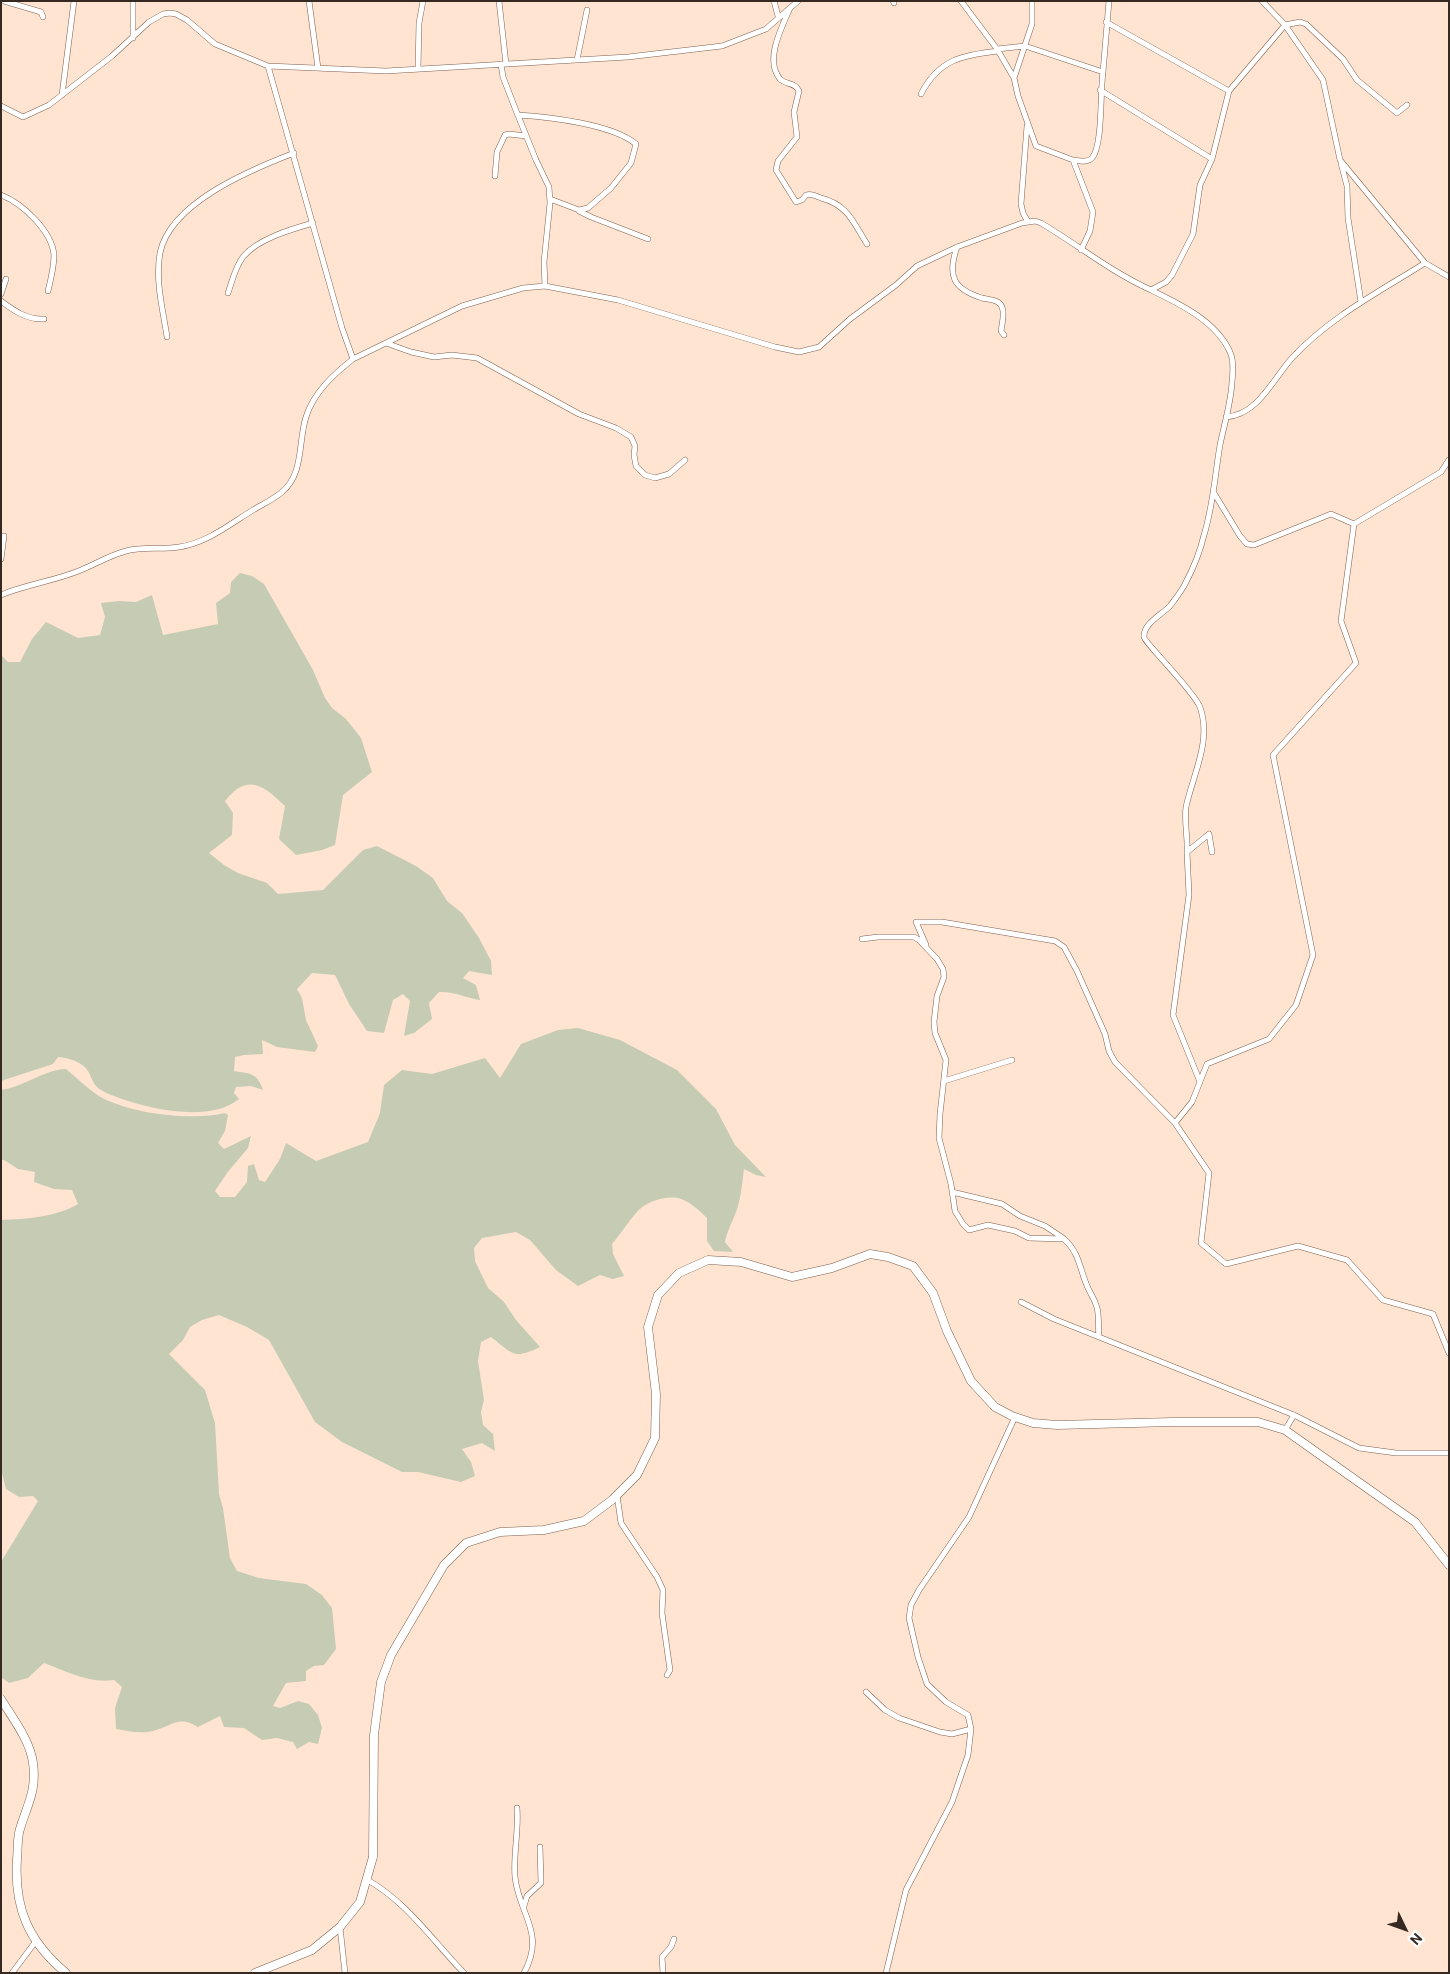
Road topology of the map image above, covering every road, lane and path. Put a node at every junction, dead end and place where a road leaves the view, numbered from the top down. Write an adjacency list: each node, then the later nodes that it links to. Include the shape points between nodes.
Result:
1 (4, 1): 16 (street, via 41,12)
2 (74, 1): 32 (street)
3 (134, 1): 19 (street)
4 (309, 1): 25 (street)
5 (423, 1): 26 (street)
6 (500, 1): 23 (street)
7 (774, 1): 15 (street)
8 (798, 1): 13 (street)
9 (961, 1): 21 (street)
10 (1032, 1): 20 (street, via 1032,24)
11 (1109, 1): 17 (street)
12 (1262, 1): 18 (street)
13 (790, 8): 15 (street); 49 (street, via 774,61 780,79 799,91 794,112 797,137 777,163 776,170 796,202 812,194 838,204)
14 (587, 10): 22 (street)
15 (778, 16): 22 (street, via 766,29 722,46)
16 (43, 17)
17 (1106, 22): 27 (street); 30 (street)
18 (1285, 25): 30 (street); 33 (street, via 1306,24 1343,59 1367,90 1397,113); 41 (street, via 1323,80)
19 (133, 38): 24 (street, via 163,14 176,14 216,44); 32 (street)
20 (1025, 46): 21 (street); 27 (street); 28 (street)
21 (998, 50): 28 (street); 31 (street, via 969,54 948,62)
22 (577, 60): 23 (street)
23 (503, 64): 26 (street); 35 (street, via 503,77)
24 (268, 66): 25 (street); 38 (street)
25 (318, 68): 26 (street)
26 (418, 69)
27 (1103, 72): 29 (street)
28 (1014, 78): 36 (street)
29 (1100, 90): 39 (street); 40 (street, via 1101,124 1094,156 1087,161)
30 (1229, 91): 39 (street)
31 (922, 94)
32 (61, 96): 34 (street, via 23,117)
33 (1407, 105)
34 (1, 106)
35 (518, 115): 37 (street); 45 (street, via 605,129 636,144 633,160 622,175 593,204)
36 (1027, 123): 40 (street, via 1036,146); 46 (street, via 1021,204)
37 (526, 136): 42 (street, via 505,135 497,152); 44 (street, via 550,187)
38 (294, 153): 47 (street); 64 (street, via 230,181 188,210 169,230 160,254 159,270)
39 (1212, 159): 56 (street, via 1200,185 1193,234 1172,275)
40 (1073, 160): 51 (street, via 1093,212 1090,230)
41 (1340, 160): 52 (street); 61 (street, via 1347,186 1348,218)
42 (494, 176)
43 (1, 195): 57 (street, via 22,205 50,240 54,257)
44 (550, 199): 45 (street); 55 (street)
45 (579, 210): 48 (street)
46 (1028, 222): 50 (street); 51 (street, via 1041,223)
47 (313, 223): 59 (street, via 274,236 246,253); 66 (street)
48 (648, 239)
49 (867, 244)
50 (957, 247): 55 (street, via 917,266 819,347 799,352 618,300); 63 (street, via 951,269 954,281 960,288 997,301 1002,306 1001,331)
51 (1081, 250): 56 (street)
52 (1426, 263): 53 (street); 61 (street)
53 (1449, 278)
54 (6, 279): 58 (street)
55 (545, 286): 65 (street, via 522,288 462,306)
56 (1151, 290): 67 (street, via 1192,311 1227,348 1232,359 1232,381)
57 (48, 291)
58 (1, 294)
59 (228, 294)
60 (1, 301): 62 (street, via 28,317)
61 (1360, 302): 67 (street, via 1337,317 1294,356 1256,402 1238,414)
62 (44, 319)
63 (1004, 335)
64 (167, 337)
65 (386, 342): 66 (street); 68 (street, via 434,357 477,358 579,414 616,428 630,437 635,446 636,466 645,475 655,478 669,474)
66 (353, 359): 74 (street, via 317,394 306,417 298,464 292,480 283,491 207,539 181,547 128,550 82,570)
67 (1226, 416): 70 (street)
68 (685, 460)
69 (1449, 460): 71 (street, via 1441,472)
70 (1213, 493): 71 (street, via 1240,536 1250,545 1331,514); 75 (street, via 1204,535 1184,585 1168,608 1149,625 1144,638 1195,697 1204,720 1200,761 1185,814)
71 (1354, 524): 81 (street, via 1341,621 1356,663 1273,755 1313,955 1296,1005 1269,1039 1207,1064)
72 (4, 536): 73 (street)
73 (1, 559)
74 (1, 595)
75 (1187, 852): 76 (street, via 1209,834); 81 (street, via 1189,895 1173,1015)
76 (1212, 852)
77 (862, 939): 78 (street, via 908,936 919,940)
78 (926, 948): 80 (street, via 941,964 944,976 937,996 934,1022 946,1060); 82 (street, via 916,922 942,922 1055,941 1064,947 1077,970 1115,1062)
79 (1012, 1060): 80 (street)
80 (944, 1081): 83 (street, via 939,1138)
81 (1200, 1082): 82 (street, via 1192,1102)
82 (1175, 1123): 89 (street, via 1209,1173 1201,1242 1226,1264 1298,1246 1347,1260 1383,1300 1433,1314)
83 (951, 1184): 84 (street); 85 (street)
84 (952, 1192): 85 (street); 86 (street, via 956,1214 970,1230 988,1225 1016,1231 1029,1238)
85 (962, 1193): 86 (street, via 1002,1204)
86 (1064, 1239): 88 (street, via 1078,1257 1095,1301)
87 (1021, 1302): 88 (street)
88 (1099, 1337): 90 (street)
89 (1449, 1353)
90 (1294, 1415): 92 (street); 93 (street, via 1359,1448 1396,1453)
91 (1015, 1417): 92 (main road, via 1057,1425 1258,1422); 94 (main road, via 995,1407 971,1381 947,1332 933,1293 914,1266 870,1254 792,1278 741,1262 708,1260 679,1273 658,1295 648,1327 656,1394 656,1438 637,1475); 99 (street, via 969,1517 919,1590 909,1618 927,1684 946,1702 968,1714)
92 (1285, 1430): 95 (main road, via 1415,1522)
93 (1449, 1453)
94 (617, 1495): 96 (street, via 621,1524 663,1590 662,1613 670,1670); 102 (main road, via 584,1522 544,1530 500,1532 466,1543 444,1565 391,1655 381,1682 374,1735 373,1857)
95 (1449, 1565)
96 (667, 1675)
97 (866, 1692): 99 (street, via 885,1710 908,1721 947,1733)
98 (1, 1699): 106 (main road, via 26,1740 33,1762 31,1801 19,1830 16,1882 22,1912)
99 (971, 1729): 114 (street, via 971,1746 952,1802 906,1890)
100 (516, 1808): 103 (street, via 515,1876 517,1892)
101 (540, 1847): 103 (street, via 541,1884 527,1896)
102 (366, 1879): 104 (main road, via 360,1902); 111 (street, via 403,1905)
103 (524, 1906): 112 (street, via 533,1935 531,1956)
104 (340, 1927): 109 (main road, via 312,1950); 110 (street)
105 (674, 1939): 113 (street, via 662,1957)
106 (36, 1941): 107 (street); 108 (main road)
107 (12, 1973)
108 (66, 1973)
109 (255, 1973)
110 (345, 1973)
111 (464, 1973)
112 (524, 1973)
113 (663, 1973)
114 (886, 1973)

